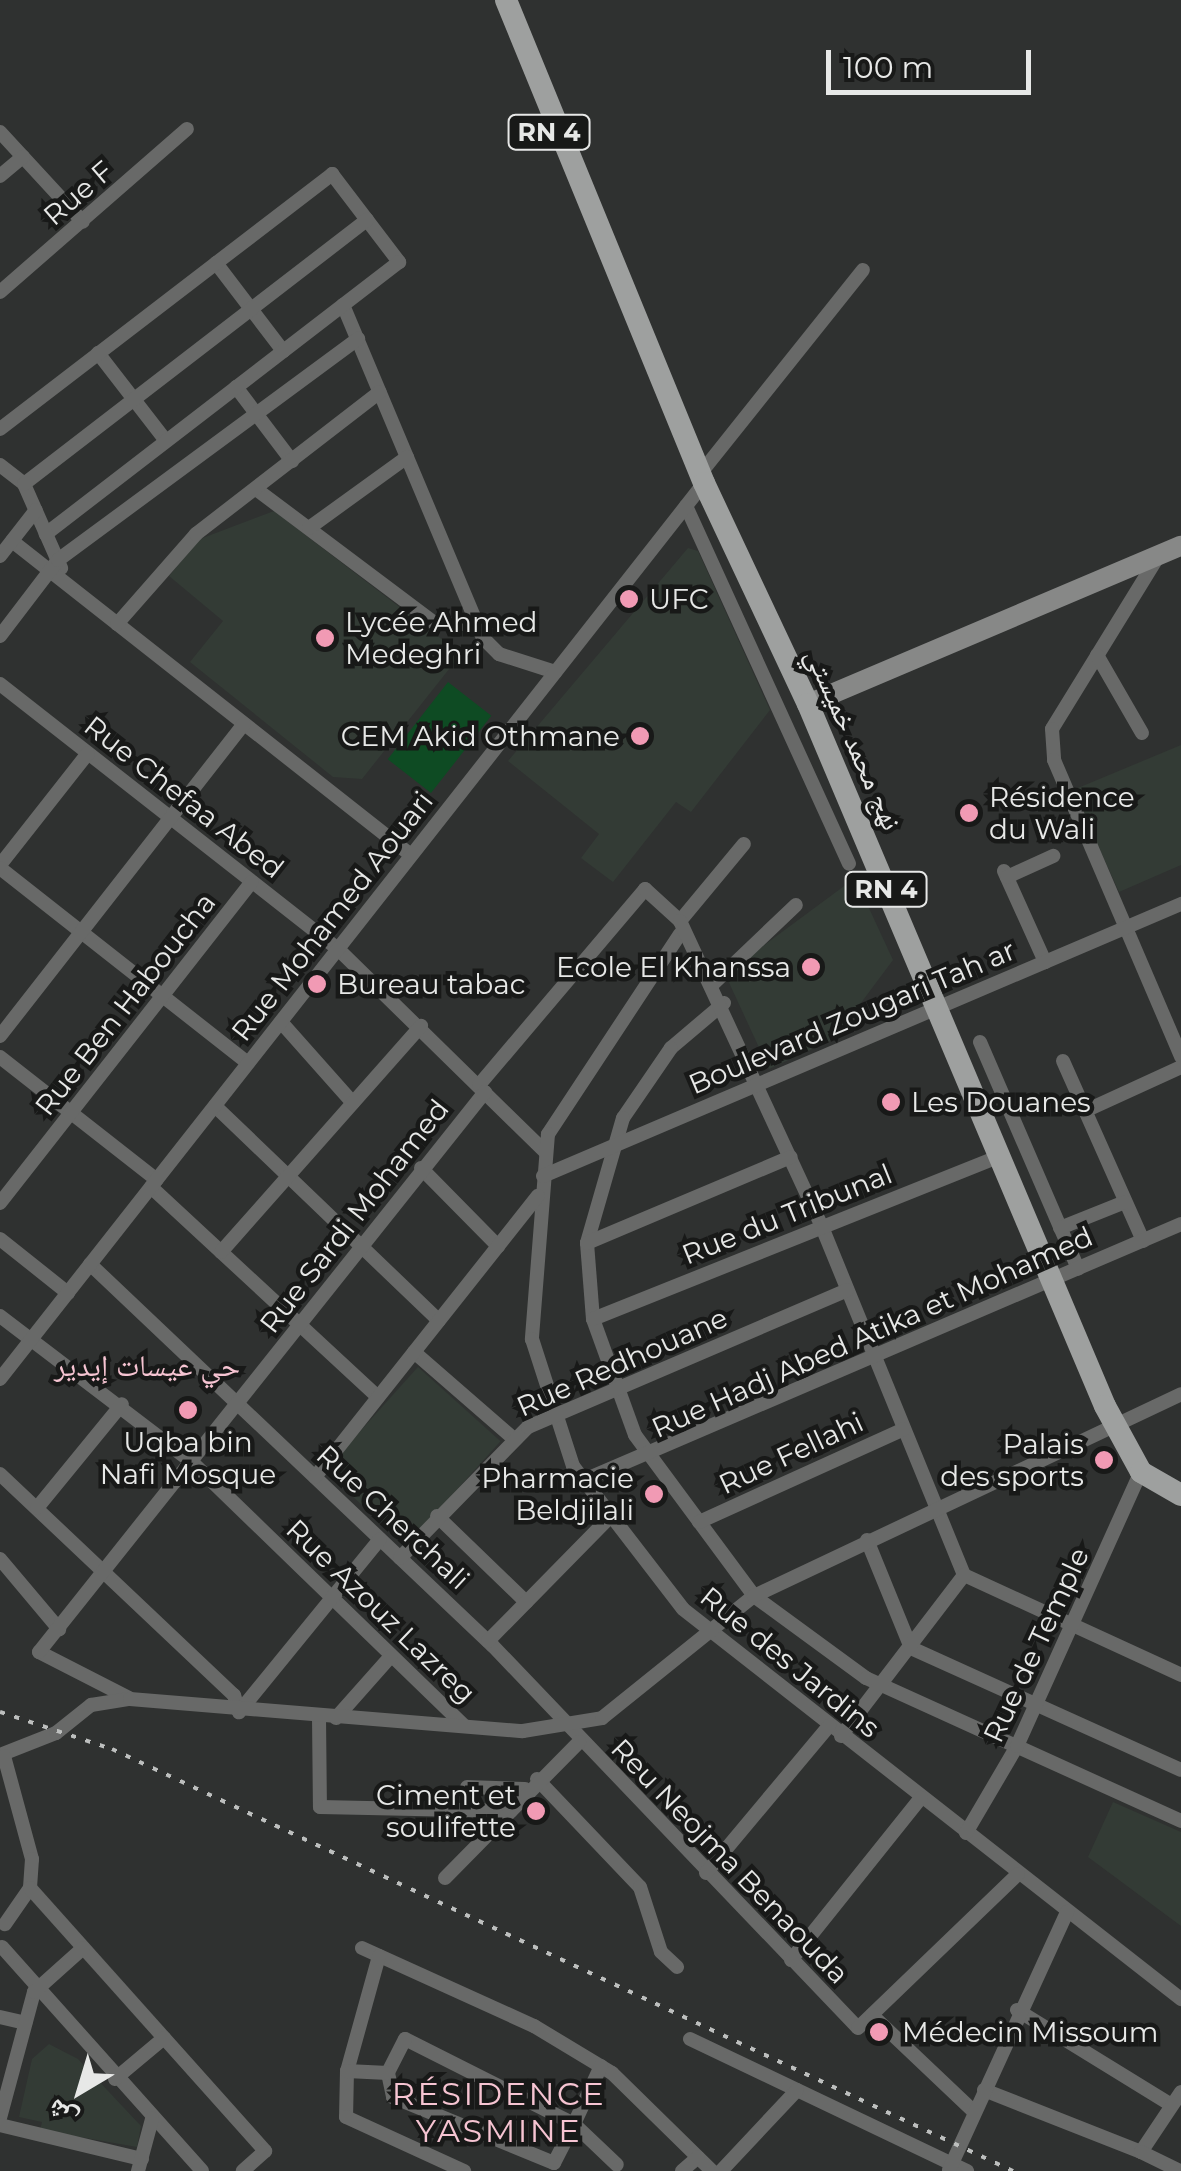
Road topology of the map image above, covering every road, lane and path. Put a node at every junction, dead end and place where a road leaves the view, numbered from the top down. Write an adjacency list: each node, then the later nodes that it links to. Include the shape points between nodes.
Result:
1 (489, 0): 9 (main road, RN 4)
2 (506, 0): 9 (main road, RN 4)
3 (187, 130): 8 (street, Rue F)
4 (0, 132): 5 (street)
5 (23, 156): 6 (street); 8 (street)
6 (0, 176)
7 (367, 220): 10 (street, via 332,174); 13 (street, via 400,262); 14 (street)
8 (83, 222): 12 (street, Rue F)
9 (614, 262): 27 (main road, نهج محمد خميستي / RN 4)
10 (216, 263): 14 (street); 17 (street)
11 (863, 270): 27 (street, Rue Mohamed Aouari)
12 (0, 292)
13 (343, 305): 15 (street); 16 (street)
14 (251, 309): 16 (street); 20 (street)
15 (358, 339): 19 (street); 21 (street)
16 (284, 351): 18 (street)
17 (98, 354): 20 (street); 22 (street)
18 (236, 387): 21 (street); 23 (street)
19 (380, 392): 24 (street); 25 (street)
20 (134, 399): 23 (street); 28 (street)
21 (258, 416): 25 (street); 38 (street)
22 (0, 429)
23 (166, 441): 33 (street)
24 (408, 457): 32 (street); 40 (street)
25 (292, 461): 29 (street)
26 (0, 464): 28 (street)
27 (702, 478): 30 (street, Rue Mohamed Aouari); 45 (main road, نهج محمد خميستي / RN 4)
28 (24, 484): 31 (street)
29 (256, 489): 32 (street); 39 (street, via 196,534)
30 (686, 506): 43 (street, Rue Mohamed Aouari); 53 (street)
31 (36, 510): 33 (street); 34 (street)
32 (309, 528): 40 (street, via 436,624)
33 (46, 534): 38 (street)
34 (12, 541): 37 (street); 38 (street)
35 (1181, 546): 36 (street)
36 (1160, 554): 42 (street); 45 (street)
37 (0, 556)
38 (54, 566): 39 (street); 41 (street)
39 (117, 624): 46 (street)
40 (478, 624): 43 (street, via 498,654)
41 (0, 636)
42 (1097, 655): 47 (street); 58 (street, via 1052,729 1054,760)
43 (556, 672): 51 (street, Rue Mohamed Aouari)
44 (2, 688): 48 (street, Rue Chefaa Abed)
45 (808, 704): 66 (main road, نهج محمد خميستي / RN 4)
46 (244, 724): 49 (street); 51 (street)
47 (1142, 733)
48 (88, 753): 49 (street, Rue Chefaa Abed); 54 (street)
49 (171, 818): 55 (street, Rue Chefaa Abed); 60 (street)
50 (744, 844): 59 (street, Rue des Jardins)
51 (411, 856): 61 (street, Rue Mohamed Aouari)
52 (1053, 856): 62 (street, via 1006,874)
53 (848, 864)
54 (0, 867): 60 (street)
55 (252, 882): 61 (street, Rue Chefaa Abed); 64 (street, Rue Ben Haboucha)
56 (796, 904): 63 (street)
57 (1181, 904): 58 (street, Boulevard Zougari Tah ar)
58 (1126, 927): 62 (street, Boulevard Zougari Tah ar); 72 (street)
59 (680, 928): 63 (street); 77 (street, Rue Sardi Mohamed, via 645,889); 83 (street, Rue des Jardins, via 548,1134)
60 (81, 932): 64 (street); 69 (street)
61 (338, 949): 67 (street, Rue Mohamed Aouari); 68 (street, Rue Chefaa Abed)
62 (1045, 962): 66 (street, Boulevard Zougari Tah ar)
63 (714, 982): 65 (street)
64 (162, 996): 74 (street); 81 (street, Rue Ben Haboucha)
65 (724, 1003): 76 (street); 82 (street, via 671,1048)
66 (936, 1008): 76 (street, Boulevard Zougari Tah ar); 84 (main road, نهج محمد خميستي / RN 4)
67 (281, 1022): 74 (street, Rue Mohamed Aouari); 78 (street)
68 (421, 1026): 77 (street, Rue Chefaa Abed); 78 (street)
69 (0, 1036)
70 (980, 1042): 95 (street)
71 (0, 1057): 81 (street)
72 (1181, 1058)
73 (1063, 1061): 80 (street)
74 (248, 1064): 79 (street, Rue Mohamed Aouari)
75 (1181, 1067): 80 (street)
76 (758, 1084): 82 (street, Boulevard Zougari Tah ar); 85 (street)
77 (482, 1088): 83 (street, Rue Chefaa Abed); 86 (street, Rue Sardi Mohamed)
78 (354, 1103): 88 (street)
79 (215, 1106): 88 (street); 89 (street, Rue Mohamed Aouari)
80 (1085, 1111): 91 (street)
81 (71, 1112): 89 (street); 92 (street, Rue Ben Haboucha)
82 (611, 1147): 87 (street, Boulevard Zougari Tah ar); 98 (street)
83 (546, 1154): 87 (street, Rue des Jardins)
84 (1000, 1156): 94 (street, Rue du Tribunal); 104 (main road, نهج محمد خميستي / RN 4)
85 (791, 1157): 94 (street); 98 (street)
86 (422, 1168): 99 (street, Rue Sardi Mohamed); 100 (street)
87 (543, 1176): 90 (street, Rue des Jardins)
88 (289, 1177): 99 (street); 101 (street)
89 (154, 1184): 101 (street); 102 (street, Rue Mohamed Aouari)
90 (538, 1196): 100 (street); 120 (street, Rue des Jardins, via 532,1339)
91 (1126, 1202): 95 (street); 97 (street)
92 (0, 1203)
93 (1181, 1224): 97 (street, Rue Hadj Abed Atika et Mohamed)
94 (822, 1227): 105 (street); 108 (street, Rue du Tribunal)
95 (1060, 1228): 103 (street)
96 (0, 1239): 106 (street)
97 (1143, 1241): 103 (street, Rue Hadj Abed Atika et Mohamed)
98 (587, 1243): 108 (street)
99 (361, 1246): 109 (street); 110 (street, Rue Sardi Mohamed)
100 (498, 1246): 109 (street)
101 (221, 1252): 110 (street)
102 (90, 1264): 106 (street, Rue Mohamed Aouari); 119 (street, Rue Cherchali)
103 (1078, 1268): 104 (street, Rue Hadj Abed Atika et Mohamed)
104 (1052, 1280): 113 (street, Rue Hadj Abed Atika et Mohamed); 121 (main road, نهج محمد خميستي / RN 4)
105 (847, 1290): 113 (street); 115 (street, Rue Redhouane)
106 (68, 1292): 111 (street, Rue Mohamed Aouari)
107 (0, 1316): 111 (street, Rue Azouz Lazreg)
108 (593, 1319): 115 (street)
109 (439, 1321): 112 (street)
110 (300, 1325): 117 (street); 119 (street, Rue Sardi Mohamed)
111 (31, 1340): 114 (street, Rue Mohamed Aouari); 118 (street, Rue Azouz Lazreg)
112 (414, 1352): 117 (street); 123 (street)
113 (876, 1359): 122 (street); 124 (street, Rue Hadj Abed Atika et Mohamed)
114 (0, 1379)
115 (613, 1392): 120 (street, Rue Redhouane); 124 (street)
116 (1181, 1394): 121 (street)
117 (378, 1398): 128 (street)
118 (122, 1404): 125 (street, Rue Azouz Lazreg); 132 (street)
119 (238, 1404): 125 (street, Rue Sardi Mohamed); 128 (street, Rue Cherchali)
120 (556, 1414): 123 (street, Rue Redhouane); 129 (street, Rue des Jardins)
121 (1114, 1423): 126 (main road, نهج محمد خميستي / RN 4); 131 (street)
122 (904, 1428): 131 (street); 135 (street, Rue Fellahi)
123 (514, 1439): 133 (street, Rue Redhouane)
124 (650, 1456): 129 (street, Rue Hadj Abed Atika et Mohamed); 135 (street)
125 (193, 1463): 140 (street, Rue Sardi Mohamed); 143 (street, Rue Azouz Lazreg)
126 (1141, 1472): 130 (main road); 146 (street, Rue de Temple)
127 (0, 1474): 132 (street)
128 (315, 1478): 136 (street, Rue Cherchali)
129 (582, 1481): 134 (street, Rue des Jardins)
130 (1181, 1495)
131 (935, 1506): 137 (street); 141 (street)
132 (37, 1508): 140 (street)
133 (437, 1516): 138 (street, Rue Redhouane); 144 (street)
134 (608, 1518): 144 (street); 145 (street, Rue des Jardins)
135 (699, 1522): 142 (street)
136 (380, 1539): 138 (street, Rue Cherchali); 143 (street)
137 (867, 1540): 142 (street); 149 (street)
138 (400, 1558): 148 (street, Rue Cherchali)
139 (0, 1560): 147 (street)
140 (108, 1572): 147 (street, Rue Sardi Mohamed); 155 (street, via 234,1695)
141 (964, 1575): 146 (street); 149 (street)
142 (754, 1596): 145 (street); 152 (street)
143 (329, 1597): 150 (street, Rue Azouz Lazreg); 155 (street)
144 (526, 1602): 148 (street)
145 (707, 1625): 159 (street, via 602,1718); 160 (street, Rue des Jardins)
146 (1074, 1625): 151 (street); 154 (street, Rue de Temple)
147 (59, 1629): 153 (street, Rue Sardi Mohamed, via 39,1652)
148 (488, 1640): 159 (street, Rue Cherchali)
149 (912, 1648): 152 (street); 154 (street)
150 (391, 1656): 157 (street); 158 (street, Rue Azouz Lazreg)
151 (1181, 1675)
152 (881, 1685): 160 (street); 162 (street)
153 (130, 1699): 155 (street); 163 (street, via 91,1705)
154 (1037, 1705): 162 (street, Rue de Temple); 164 (street)
155 (239, 1712): 156 (street)
156 (319, 1717): 157 (street); 168 (street, via 320,1807)
157 (336, 1718): 158 (street)
158 (465, 1727): 159 (street)
159 (570, 1727): 161 (street, Reu Neojma Benaouda)
160 (835, 1731): 167 (street, Rue des Jardins); 171 (street)
161 (579, 1742): 165 (street); 171 (street, Reu Neojma Benaouda)
162 (1017, 1746): 169 (street); 170 (street, Rue de Temple)
163 (2, 1756): 174 (street, via 22,1796)
164 (1181, 1770)
165 (531, 1784): 166 (street); 168 (street); 182 (street, via 640,1886 661,1952)
166 (467, 1787)
167 (921, 1798): 170 (street, Rue des Jardins); 181 (street)
168 (511, 1810): 173 (street)
169 (1181, 1821)
170 (966, 1833): 172 (street, Rue des Jardins)
171 (706, 1874): 181 (street, Reu Neojma Benaouda)
172 (1018, 1874): 175 (street, Rue des Jardins); 186 (street)
173 (445, 1878)
174 (30, 1888): 176 (street); 178 (street)
175 (1067, 1912): 184 (street, Rue des Jardins); 185 (street)
176 (2, 1922): 177 (street)
177 (1, 1948): 183 (street)
178 (83, 1948): 183 (street); 189 (street)
179 (362, 1948): 180 (street)
180 (379, 1956): 191 (street); 193 (street)
181 (791, 1960): 186 (street, Reu Neojma Benaouda, via 858,2028)
182 (677, 1967)
183 (34, 1992): 188 (street); 195 (street)
184 (1181, 1999)
185 (1017, 2010): 197 (street); 199 (street)
186 (872, 2015): 200 (street)
187 (0, 2017): 188 (street)
188 (26, 2023): 192 (street)
189 (164, 2038): 195 (street); 210 (street, via 265,2151)
190 (690, 2039): 196 (street)
191 (601, 2066): 203 (street); 205 (street)
192 (6, 2071): 202 (street)
193 (346, 2071): 194 (street); 211 (street, via 346,2117)
194 (388, 2072): 203 (street, via 405,2039); 203 (street, via 393,2097 554,2163)
195 (115, 2078): 201 (street)
196 (798, 2090): 208 (street); 214 (street)
197 (984, 2090): 200 (street); 204 (street)
198 (1181, 2092): 199 (street)
199 (1168, 2102): 204 (street)
200 (974, 2111): 208 (street)
201 (152, 2119): 207 (street); 209 (street)
202 (0, 2121): 207 (street)
203 (574, 2124): 206 (street)
204 (1141, 2152): 216 (street)
205 (698, 2157): 212 (street); 213 (street)
206 (618, 2164)
207 (140, 2165)
208 (950, 2167): 215 (street)
209 (202, 2171)
210 (243, 2171)
211 (464, 2171)
212 (682, 2171)
213 (712, 2171)
214 (720, 2171)
215 (967, 2171)
216 (1180, 2171)

